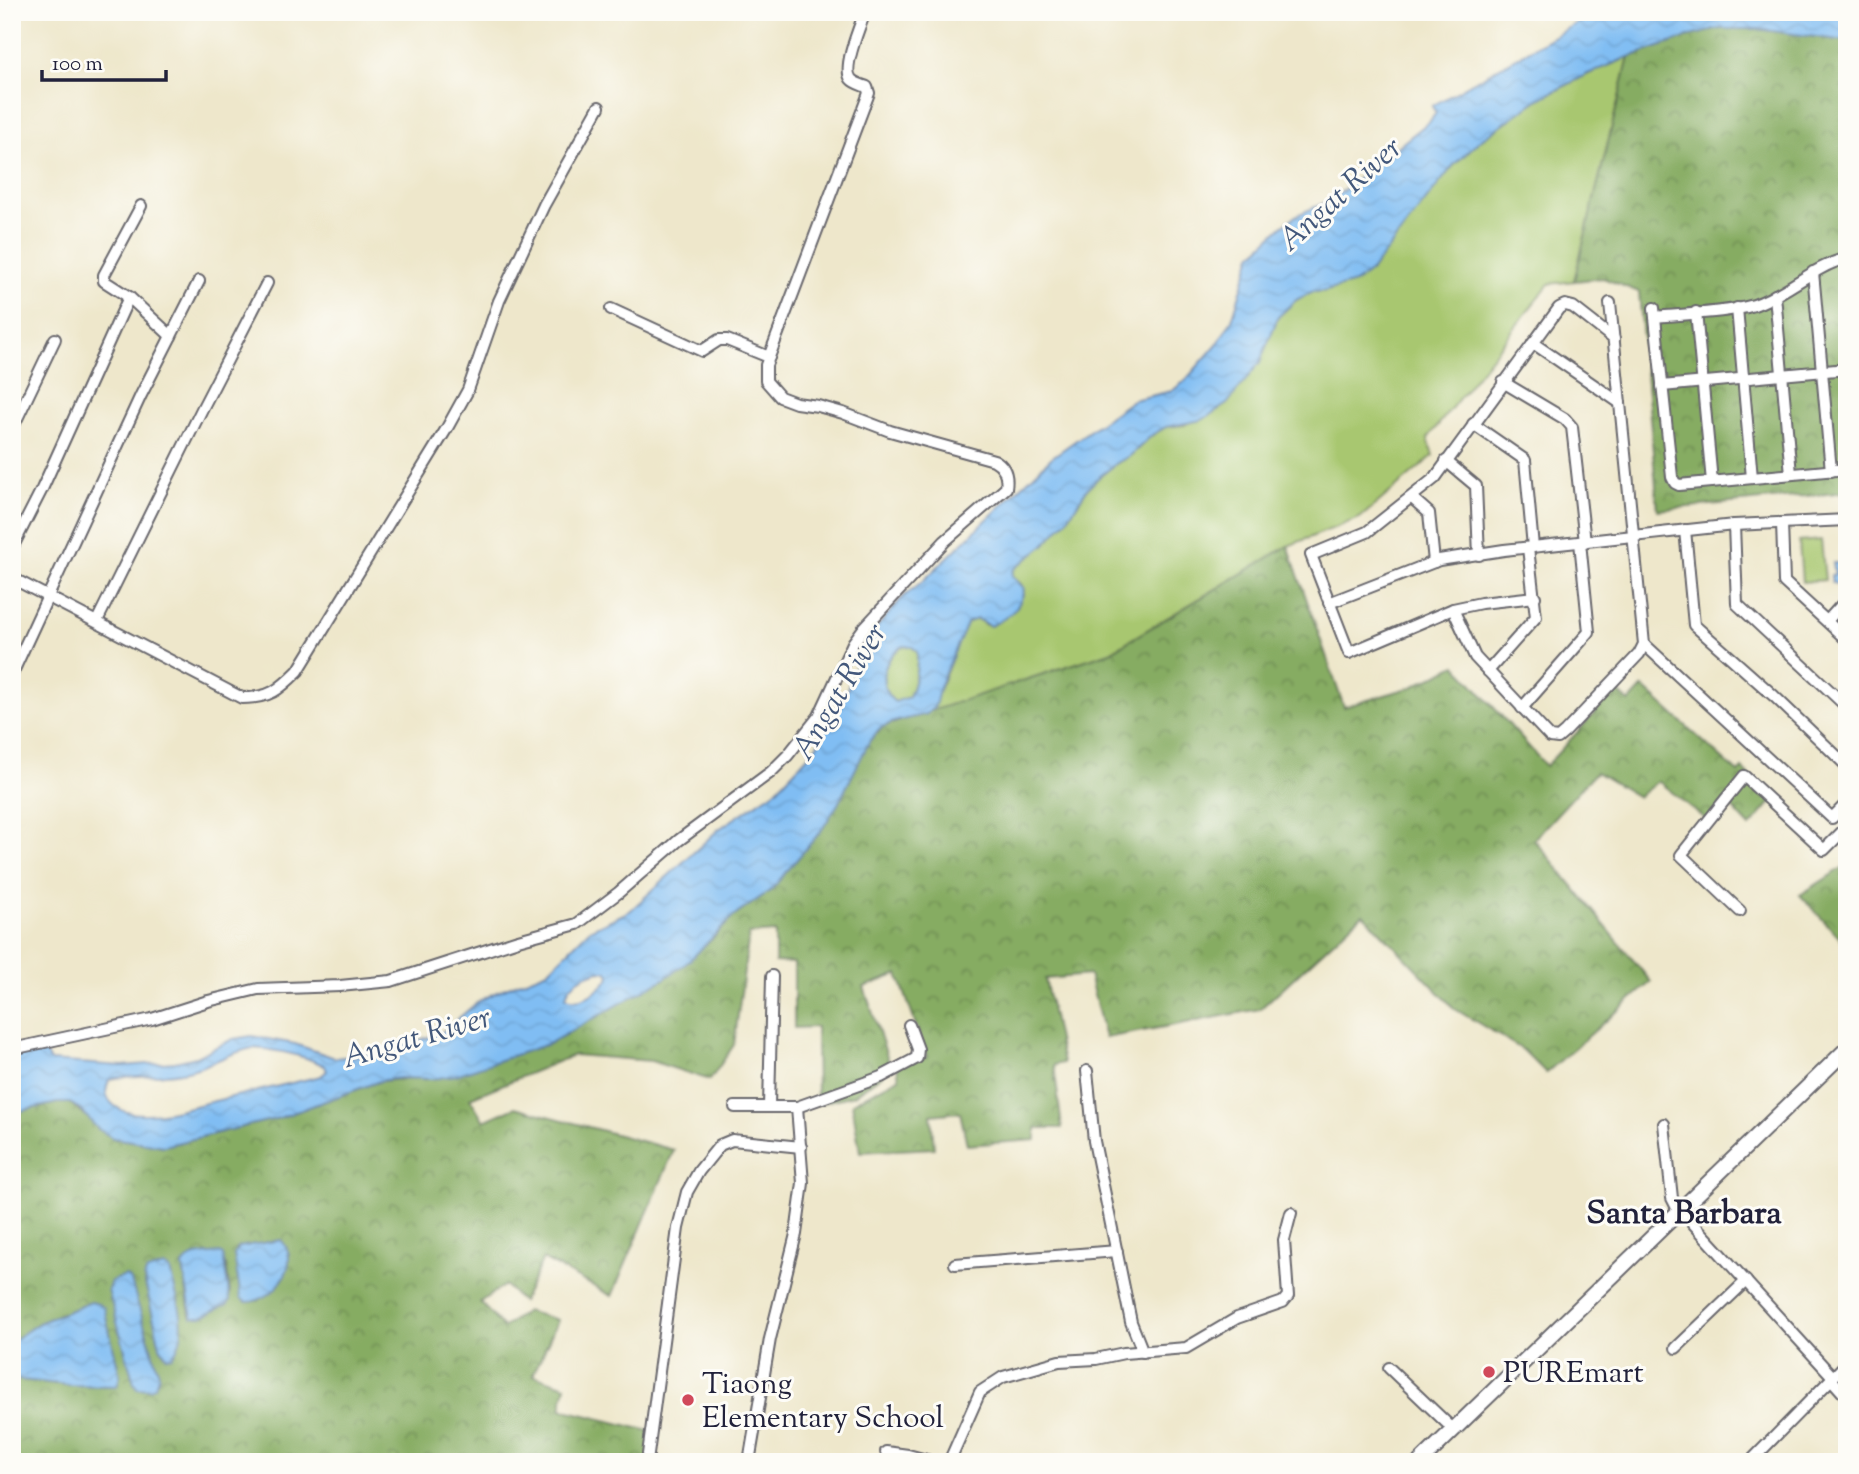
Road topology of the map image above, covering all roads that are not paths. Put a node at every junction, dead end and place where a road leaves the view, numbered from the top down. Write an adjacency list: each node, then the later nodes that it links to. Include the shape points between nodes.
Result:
1 (865, 12): 18 (street, via 850,55 849,76 869,93)
2 (599, 107): 52 (street, via 544,205 499,301 468,390 299,671 280,689 261,698 242,698)
3 (141, 206): 9 (street, via 104,275 108,285)
4 (1847, 258): 5 (street)
5 (1813, 272): 8 (street); 20 (street)
6 (199, 281): 14 (street)
7 (267, 283): 52 (street)
8 (1775, 295): 11 (street); 21 (street)
9 (129, 297): 14 (street); 42 (street)
10 (1610, 303): 16 (street)
11 (1737, 308): 13 (street); 22 (street)
12 (611, 309): 18 (street, via 702,351 727,340)
13 (1696, 312): 24 (street); 25 (street, via 1655,312)
14 (171, 335): 47 (street)
15 (55, 339): 28 (street)
16 (1614, 339): 17 (street, via 1564,305); 26 (street)
17 (1533, 343): 23 (street); 26 (street)
18 (769, 357): 66 (street, via 766,381 780,397 994,460 1007,478 1006,488 945,541 864,628 819,716 771,772 577,924 391,981 258,989 152,1019)
19 (1847, 369): 20 (street)
20 (1822, 371): 21 (street); 31 (street)
21 (1782, 375): 22 (street); 32 (street)
22 (1743, 378): 24 (street); 33 (street)
23 (1503, 382): 27 (street); 41 (street, via 1572,427)
24 (1702, 382): 25 (street); 34 (street)
25 (1662, 386): 34 (street, via 1673,480 1679,485)
26 (1620, 403): 40 (street)
27 (1473, 424): 29 (street); 43 (street, via 1525,460)
28 (12, 429)
29 (1446, 461): 35 (street); 44 (street, via 1476,486)
30 (1847, 469): 31 (street)
31 (1830, 471): 32 (street)
32 (1791, 474): 33 (street)
33 (1752, 478): 34 (street)
34 (1712, 482)
35 (1412, 498): 45 (street, via 1429,513); 50 (street, via 1367,532 1311,555)
36 (1847, 520): 37 (street)
37 (1782, 523): 38 (street); 53 (street, via 1784,582)
38 (1734, 525): 39 (street); 58 (street, via 1737,604)
39 (1685, 530): 40 (street); 60 (street, via 1694,625)
40 (1634, 536): 41 (street); 55 (street)
41 (1583, 542): 43 (street); 59 (street, via 1589,632)
42 (12, 548)
43 (1531, 548): 44 (street); 48 (street)
44 (1479, 555): 45 (street)
45 (1434, 562): 50 (street)
46 (14, 584): 47 (street)
47 (48, 595): 52 (street); 57 (street)
48 (1535, 597): 51 (street); 56 (street, via 1536,617)
49 (1847, 599): 53 (street)
50 (1329, 603): 51 (street, via 1349,653)
51 (1453, 609): 56 (street, via 1475,657)
52 (97, 621)
53 (1827, 621): 54 (street)
54 (1847, 640)
55 (1644, 644): 59 (street, via 1558,738 1550,737); 61 (street, via 1832,818)
56 (1488, 671): 59 (street)
57 (12, 674)
58 (1847, 707)
59 (1522, 708)
60 (1847, 766)
61 (1847, 803)
62 (1847, 827): 63 (street, via 1824,850 1744,776 1681,855)
63 (1740, 911)
64 (772, 976): 70 (street)
65 (909, 1025): 71 (street, via 917,1058 881,1077)
66 (12, 1049)
67 (1847, 1049): 74 (main road)
68 (1087, 1071): 76 (street, via 1094,1140)
69 (735, 1107): 70 (street)
70 (769, 1107): 71 (street)
71 (797, 1107): 73 (street)
72 (1664, 1124): 74 (street, via 1672,1198)
73 (801, 1147): 87 (street, via 732,1140 720,1145 687,1192 678,1228); 88 (street, via 803,1183 796,1234 770,1339)
74 (1679, 1208): 78 (street); 85 (main road)
75 (1291, 1213): 80 (street, via 1284,1240 1288,1296 1283,1302 1237,1318 1186,1348)
76 (1117, 1251): 77 (street); 80 (street, via 1131,1322)
77 (955, 1264)
78 (1746, 1281): 79 (street); 83 (street)
79 (1676, 1348)
80 (1143, 1352): 90 (street, via 1059,1361 1003,1377 980,1392)
81 (1847, 1363): 83 (street)
82 (1389, 1368): 85 (street)
83 (1832, 1378): 84 (street); 92 (street)
84 (1847, 1397)
85 (1453, 1429): 91 (main road)
86 (886, 1452): 89 (street)
87 (648, 1462)
88 (749, 1462)
89 (934, 1462)
90 (949, 1462)
91 (1420, 1462)
92 (1751, 1462)

